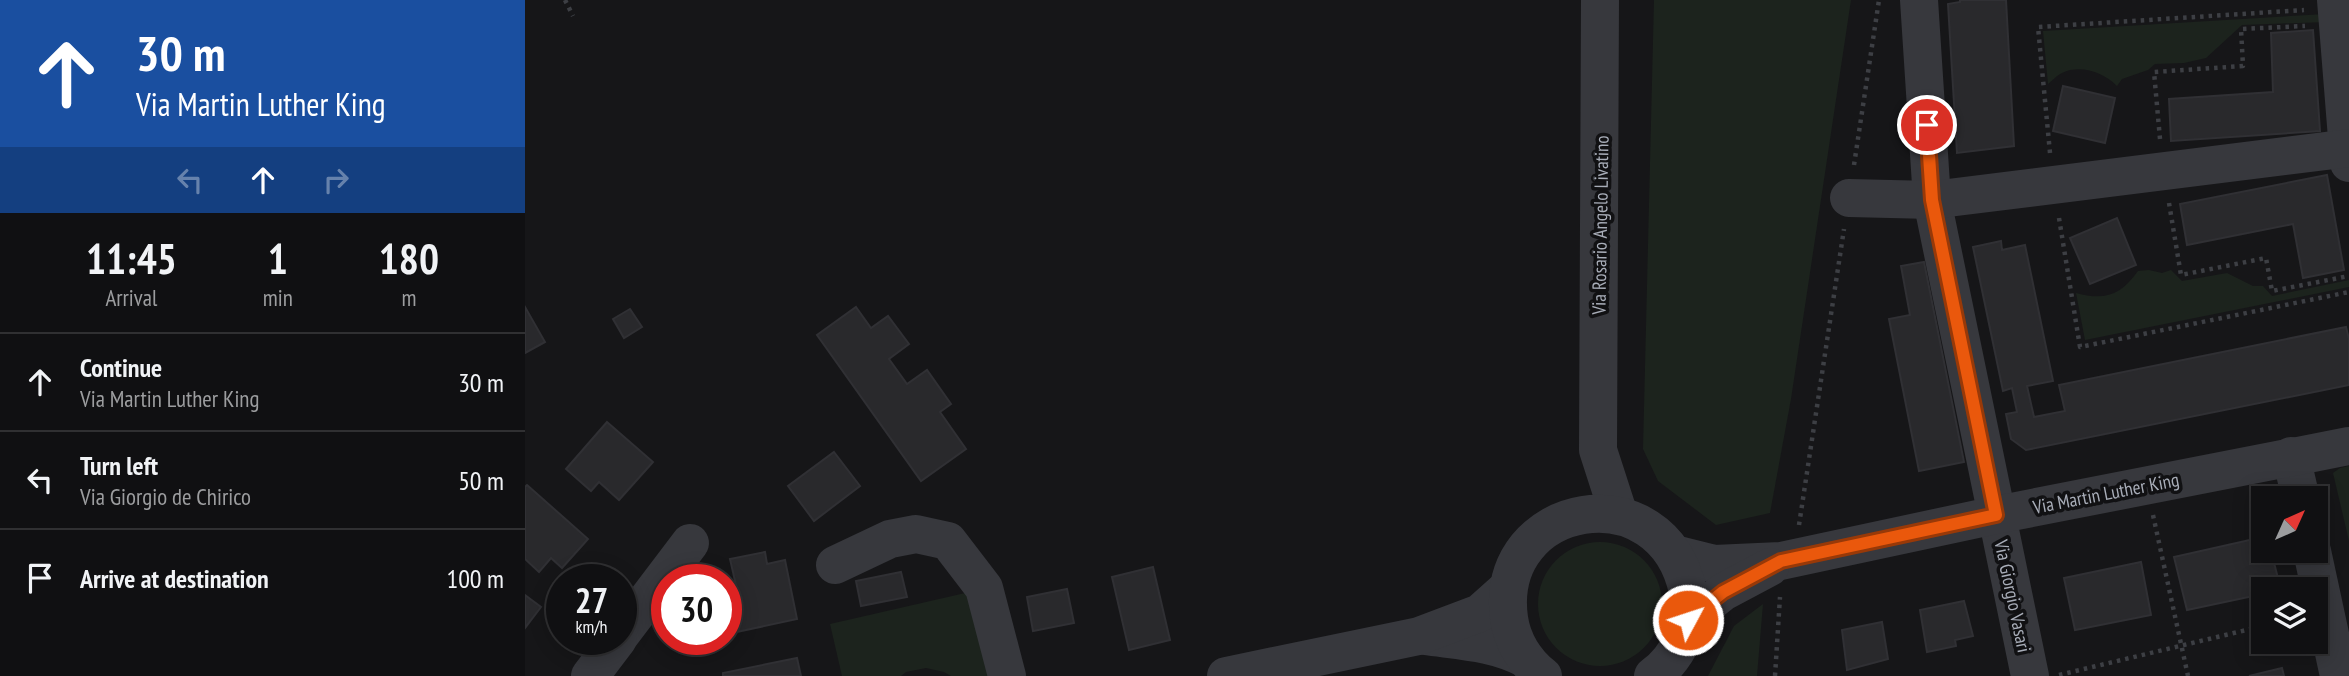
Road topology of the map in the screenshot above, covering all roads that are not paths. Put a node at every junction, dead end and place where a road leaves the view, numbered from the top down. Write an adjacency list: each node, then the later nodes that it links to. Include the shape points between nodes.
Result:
1 (1600, 0): 8 (street, Via Rosario Angelo Livatino)
2 (1919, 0): 6 (street, Via Giorgio Vasari)
3 (2340, 10): 4 (street)
4 (2348, 153): 6 (street)
5 (1849, 198): 6 (street)
6 (1932, 200): 12 (street, Via Giorgio Vasari)
7 (2349, 446): 9 (street, Via Martin Luther King)
8 (1598, 450): 11 (street, Via Rosario Angelo Livatino); 13 (street, Via Rosario Angelo Livatino)
9 (2291, 456): 10 (street); 12 (street, Via Martin Luther King)
10 (2298, 486)
11 (1619, 515): 13 (street, via 1592,513); 15 (street, via 1659,536)
12 (1996, 515): 16 (street, Via Martin Luther King); 29 (street, Via Giorgio Vasari)
13 (1565, 519): 19 (street, via 1528,546 1515,565)
14 (690, 544): 20 (street)
15 (1674, 554): 16 (street, via 1714,564); 21 (street, via 1689,597)
16 (1786, 564): 21 (street, via 1723,592)
17 (2315, 564): 30 (street)
18 (835, 565): 26 (street, via 890,539 916,534 948,541 984,588)
19 (1508, 588): 22 (street, via 1480,613); 24 (street, via 1510,625 1516,643)
20 (637, 614)
21 (1688, 620): 28 (street, via 1679,646)
22 (1419, 636): 24 (street, via 1507,649); 27 (street)
23 (606, 655): 25 (street)
24 (1534, 668)
25 (590, 676)
26 (1007, 676)
27 (1226, 676)
28 (1653, 676)
29 (2030, 676)
30 (2339, 676)

